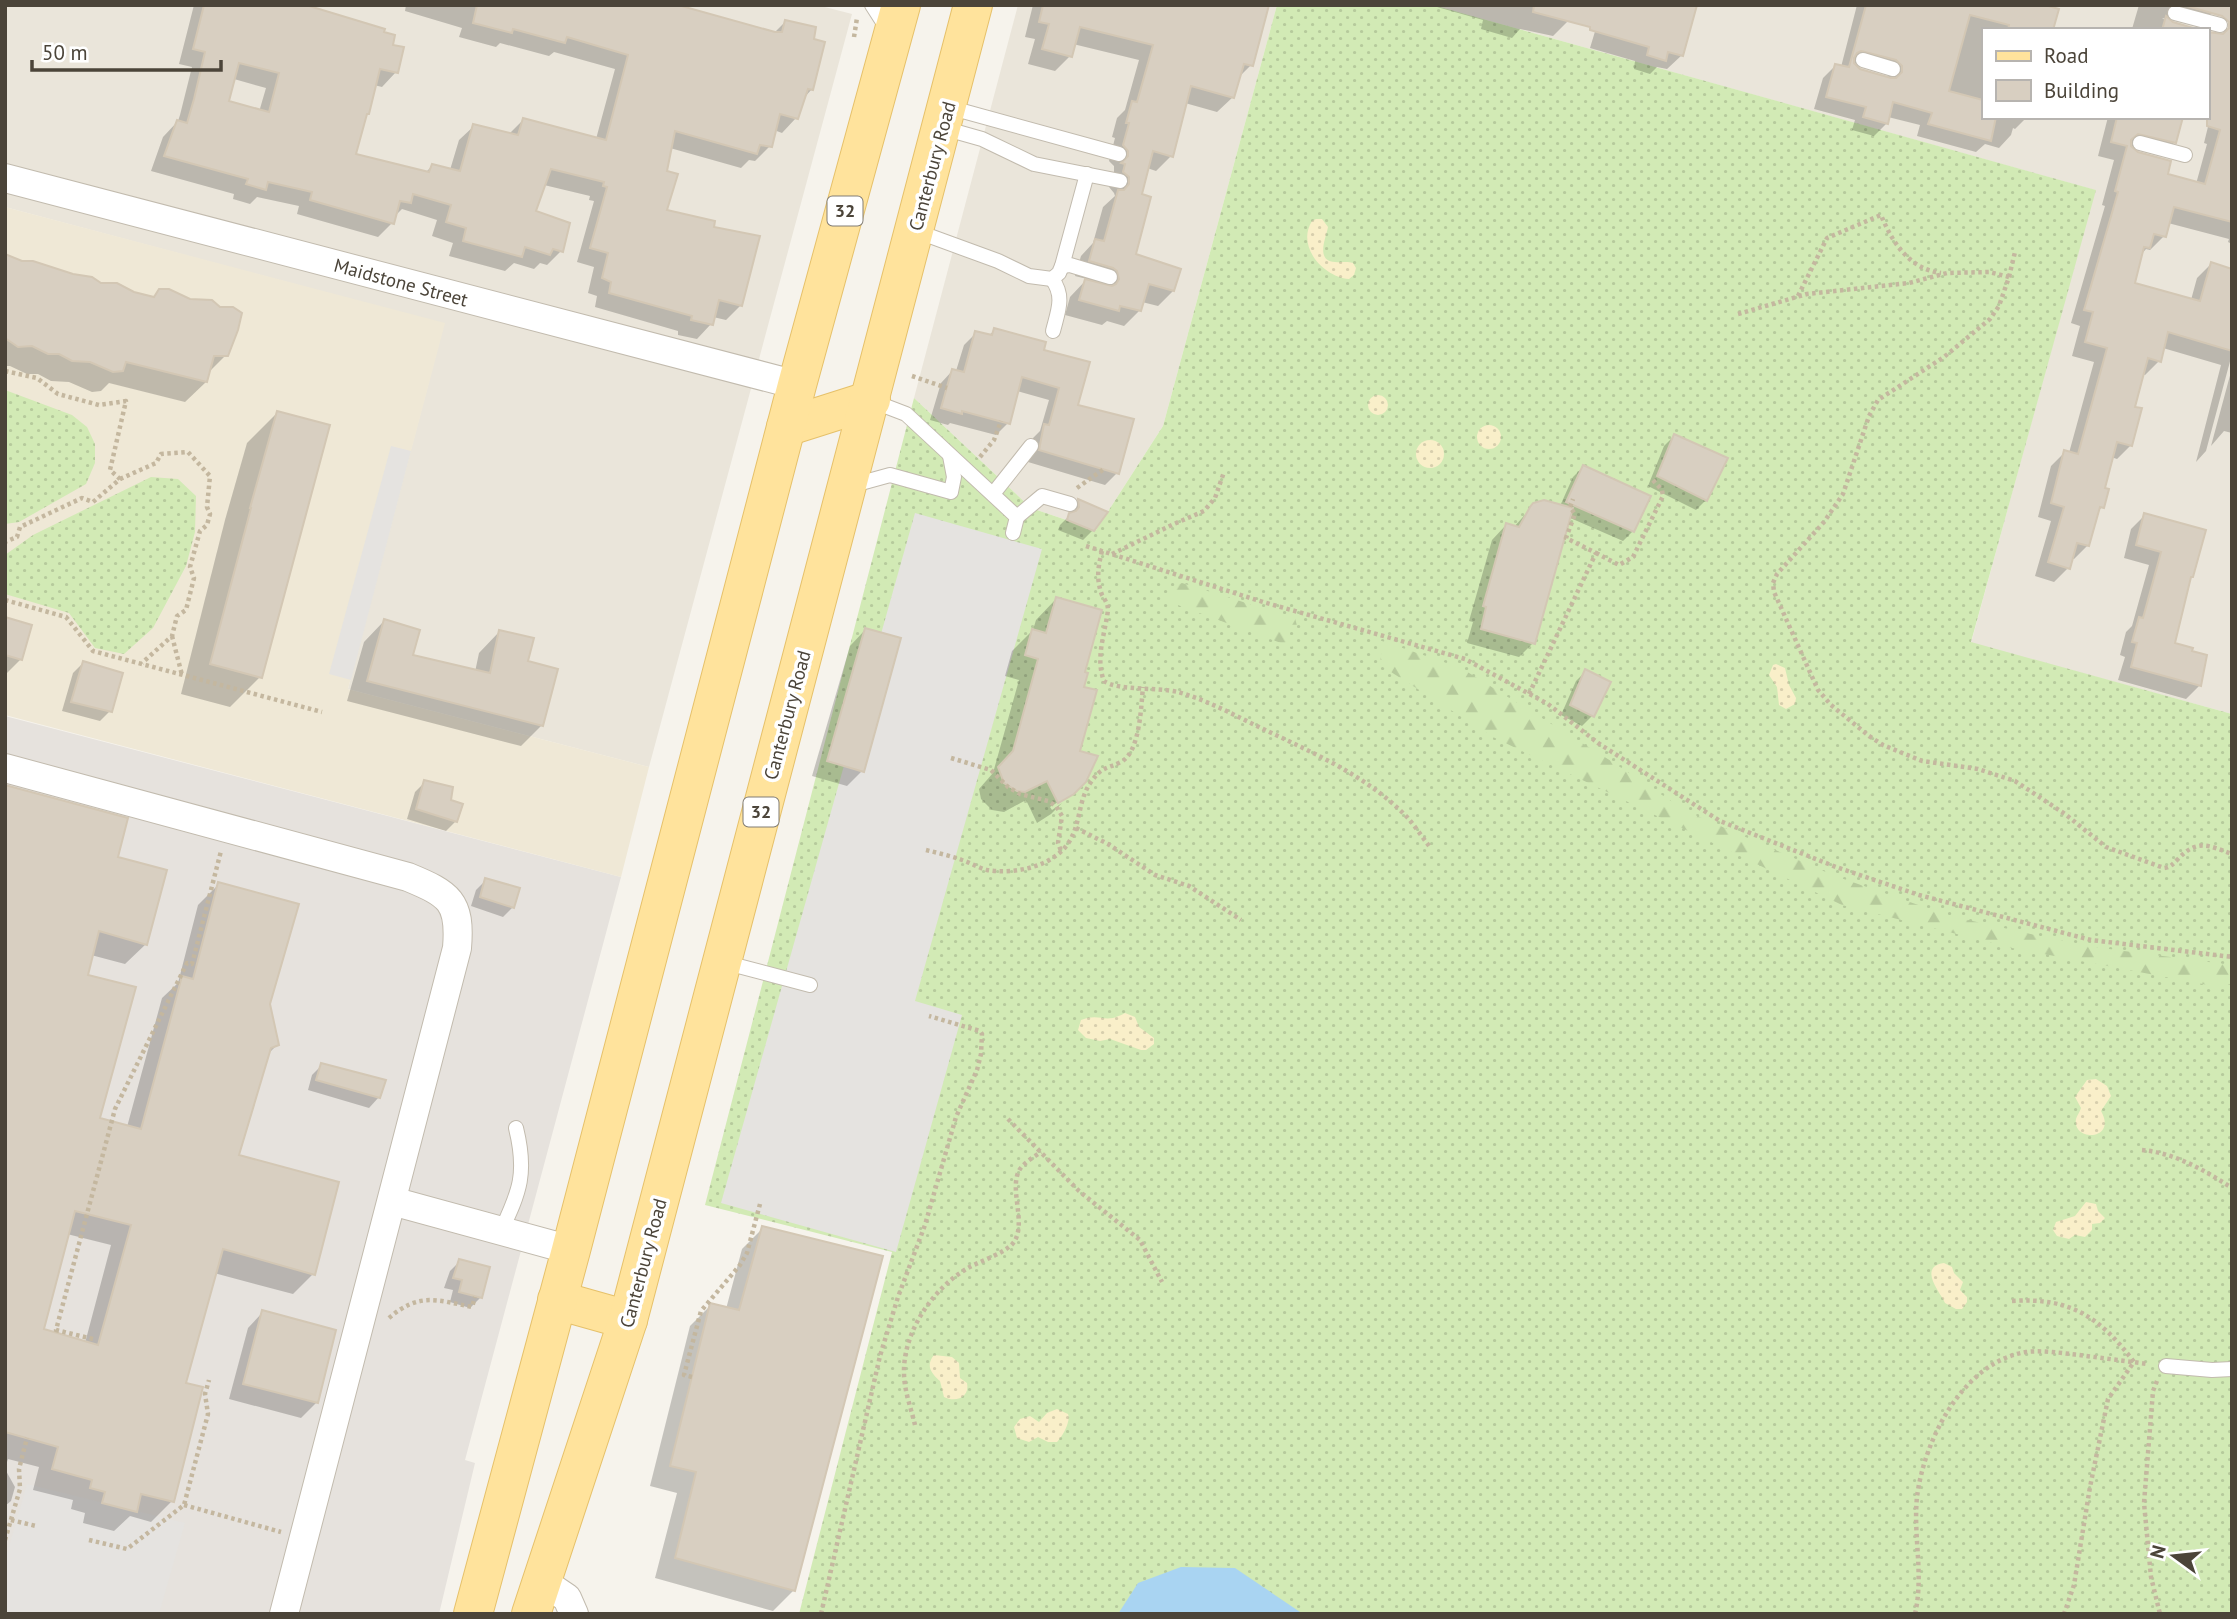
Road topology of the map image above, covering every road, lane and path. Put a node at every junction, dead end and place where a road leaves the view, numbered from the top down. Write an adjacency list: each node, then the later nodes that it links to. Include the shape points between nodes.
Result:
1 (872, 5): 5 (lane)
2 (973, 5): 10 (main road, Canterbury Road / 32)
3 (2175, 13): 6 (lane)
4 (857, 16): 7 (path)
5 (896, 21): 29 (main road, 32)
6 (2220, 25)
7 (854, 37)
8 (1863, 60): 9 (lane)
9 (1893, 69)
10 (944, 117): 12 (lane); 14 (lane, via 1034,164); 17 (main road, Canterbury Road / 32)
11 (2140, 143): 13 (lane)
12 (1119, 154)
13 (2185, 155)
14 (1087, 174): 16 (lane); 19 (lane)
15 (5, 178): 29 (street, Maidstone Street)
16 (1120, 181)
17 (915, 230): 23 (lane, via 1029,276); 31 (main road, Canterbury Road / 32)
18 (2015, 252): 22 (path)
19 (1062, 267): 21 (lane, via 1070,265); 23 (lane)
20 (1944, 274): 22 (path, via 1989,272); 24 (path); 24 (path, via 1923,268 1899,249 1881,215 1828,238)
21 (1110, 277)
22 (2009, 277): 67 (path, via 1990,319 1944,357 1878,400 1843,494 1777,574 1774,592 1818,690 1883,745 1922,761 1978,769 2015,782 2106,847 2164,868 2194,845)
23 (1052, 279): 26 (lane, via 1060,293)
24 (1798, 297): 25 (path)
25 (1738, 314)
26 (1053, 331)
27 (5, 371): 42 (path, via 37,378 58,394 99,405 126,401 110,470)
28 (912, 376): 30 (path)
29 (797, 385): 33 (main road, 32)
30 (947, 388)
31 (871, 400): 33 (main road); 35 (lane, via 906,414); 43 (main road, Canterbury Road / 32)
32 (1001, 421): 38 (path, via 994,440)
33 (786, 427): 82 (main road, 32)
34 (1031, 446): 36 (lane)
35 (950, 456): 38 (lane); 43 (lane, via 951,492 890,475)
36 (1014, 467): 39 (lane); 44 (lane)
37 (1104, 469): 46 (path)
38 (967, 471): 44 (lane)
39 (1030, 471)
40 (1224, 472): 53 (path, via 1215,498 1204,511)
41 (1651, 478): 52 (path, via 1663,496 1633,558 1619,565)
42 (120, 479): 49 (path, via 93,502 82,498 20,527 17,537); 55 (path, via 156,463 161,454 188,452 210,476 210,514 190,566 194,578 186,610 177,616)
43 (848, 486): 70 (main road, Canterbury Road / 32)
44 (993, 494): 47 (lane)
45 (1573, 499): 52 (path, via 1570,508 1575,514 1566,538)
46 (1064, 502): 47 (lane, via 1041,496)
47 (1017, 517): 48 (lane)
48 (1013, 533)
49 (5, 542)
50 (1086, 546): 51 (path)
51 (1102, 551): 53 (path); 58 (path, via 1097,574 1108,607 1101,672 1110,685)
52 (1596, 553): 59 (path)
53 (1111, 554): 59 (path, via 1465,659)
54 (5, 600): 56 (path, via 66,617 93,651)
55 (172, 636): 56 (path); 57 (path)
56 (141, 664): 57 (path)
57 (183, 675): 60 (path)
58 (1143, 687): 63 (path, via 1133,750 1090,783); 64 (path, via 1197,698 1340,766 1388,800)
59 (1529, 694): 69 (path, via 1720,821 1836,867 1919,895 2091,940)
60 (322, 712)
61 (951, 758): 66 (path, via 991,770 1014,791 1056,806 1062,816)
62 (5, 768): 79 (street, via 408,877 438,889 453,905 459,924 457,948)
63 (1076, 828): 66 (path); 68 (path, via 1155,875 1189,886)
64 (1430, 847)
65 (926, 850): 66 (path, via 1000,871 1043,864)
66 (1061, 851)
67 (2232, 854)
68 (1241, 920)
69 (2232, 957)
70 (722, 962): 72 (lane); 87 (main road, Canterbury Road / 32)
71 (187, 963): 89 (path, via 115,1109 56,1330)
72 (810, 985)
73 (929, 1016): 107 (path, via 980,1031 981,1054 956,1117 880,1356)
74 (1007, 1119): 77 (path)
75 (516, 1128): 81 (lane, via 522,1170)
76 (2142, 1150): 78 (path, via 2177,1158)
77 (1041, 1152): 83 (path, via 1079,1191 1140,1240); 95 (path, via 1018,1174 1017,1236 1012,1245 943,1286 913,1333 904,1370)
78 (2232, 1188)
79 (392, 1201): 81 (street); 104 (street)
80 (760, 1204): 93 (path, via 747,1253 701,1311 684,1375)
81 (501, 1231): 82 (street)
82 (571, 1250): 85 (main road, 32)
83 (1162, 1282)
84 (475, 1297): 88 (path, via 471,1307 427,1298)
85 (557, 1300): 87 (main road); 105 (main road, 32)
86 (2012, 1301): 90 (path, via 2051,1301 2082,1314 2108,1330)
87 (628, 1320): 103 (main road, Canterbury Road / 32)
88 (382, 1324)
89 (93, 1339)
90 (2134, 1362): 91 (path); 108 (path, via 2024,1352 2008,1357 1967,1385 1940,1422 1921,1472); 109 (path, via 2108,1399 2074,1585)
91 (2166, 1366): 92 (lane); 110 (path, via 2153,1391 2144,1503 2151,1577)
92 (2232, 1369)
93 (692, 1377)
94 (209, 1380): 97 (path, via 205,1394 208,1414)
95 (915, 1425)
96 (27, 1438): 98 (path)
97 (184, 1505): 100 (path); 102 (path, via 127,1549)
98 (11, 1520): 99 (path); 101 (path)
99 (36, 1527)
100 (286, 1534)
101 (5, 1540)
102 (89, 1540)
103 (536, 1597): 106 (street, Canterbury Road, via 567,1598)
104 (284, 1614)
105 (473, 1614)
106 (574, 1614)
107 (821, 1614)
108 (1915, 1614)
109 (2064, 1614)
110 (2160, 1614)

